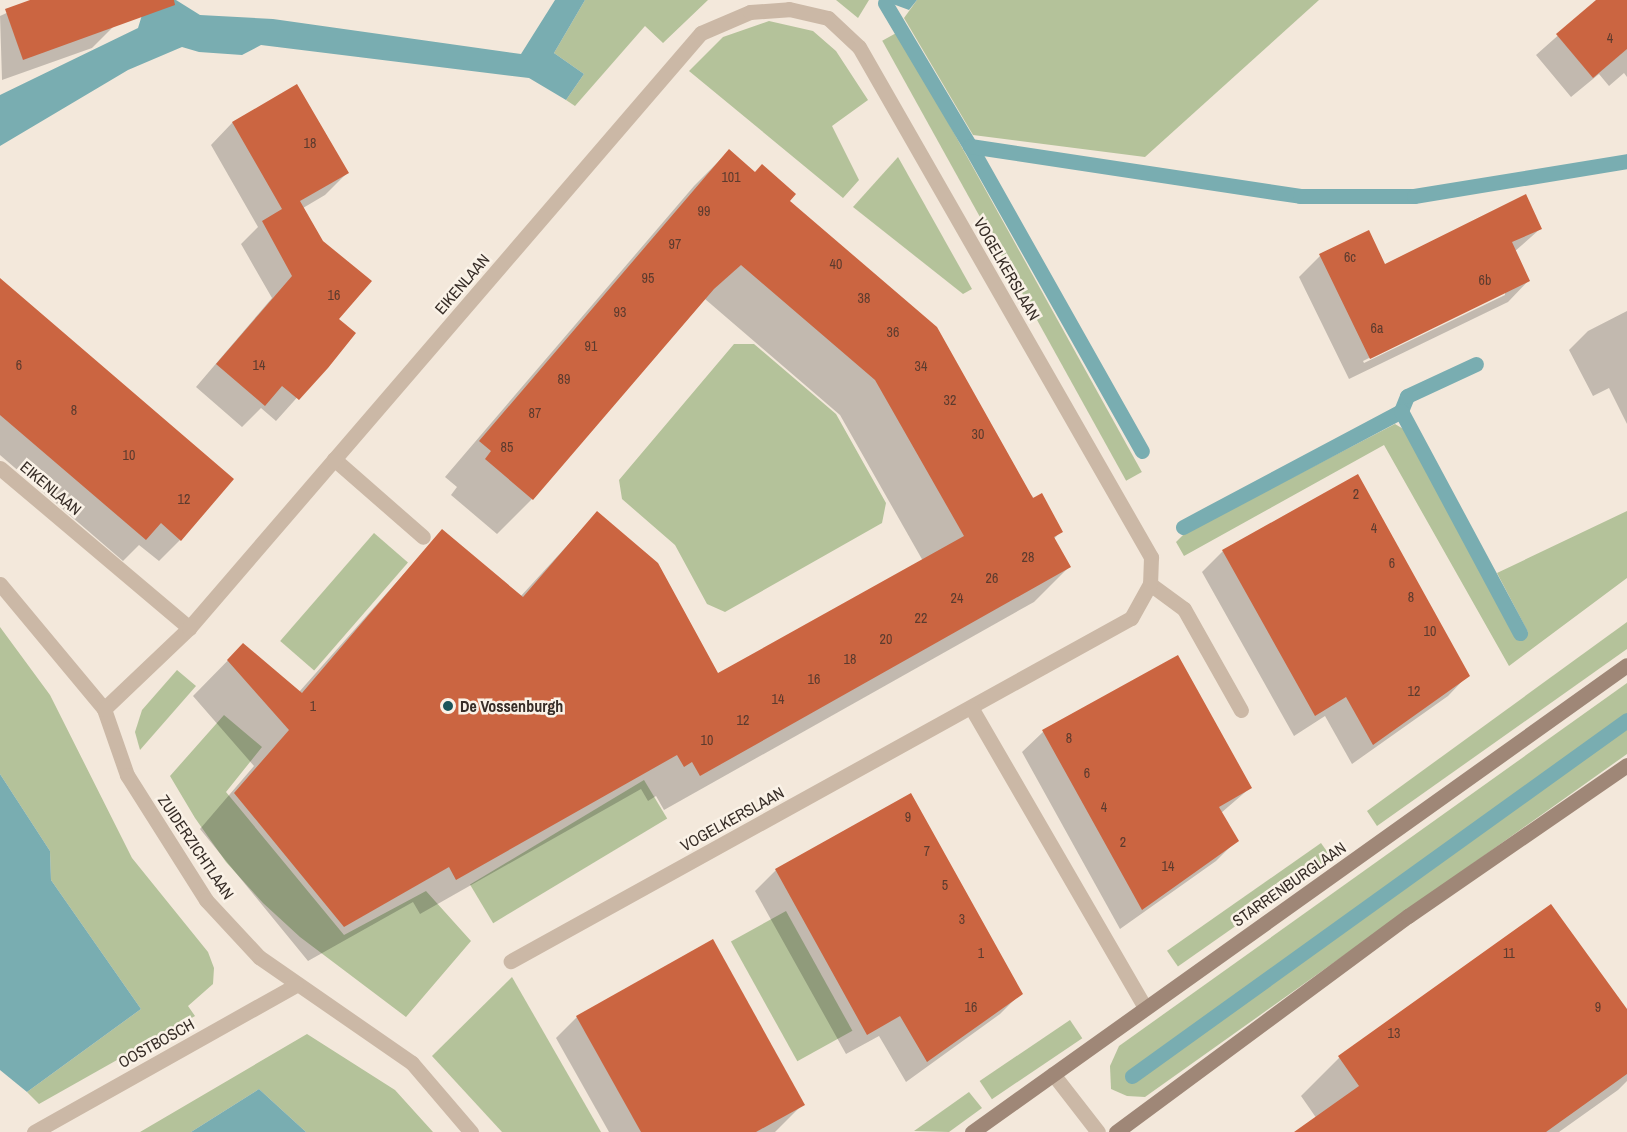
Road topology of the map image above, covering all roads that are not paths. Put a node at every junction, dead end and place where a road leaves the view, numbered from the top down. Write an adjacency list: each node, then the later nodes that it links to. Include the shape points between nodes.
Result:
1 (789, 9): 2 (street, EIKENLAAN, via 750,12 701,33); 6 (street, VOGELKERSLAAN, via 828,18 859,47 1151,557)
2 (334, 459): 4 (street); 7 (street, EIKENLAAN)
3 (0, 468): 7 (street, EIKENLAAN)
4 (423, 537)
5 (0, 584): 9 (street, ZUIDERZICHTLAAN)
6 (1150, 584): 10 (street, VOGELKERSLAAN, via 1131,618); 11 (street, via 1184,609)
7 (189, 628): 9 (street, EIKENLAAN)
8 (1627, 665): 15 (street, STARRENBURGLAAN)
9 (104, 708): 14 (street, ZUIDERZICHTLAAN, via 127,775 206,900 259,957)
10 (972, 709): 13 (street, VOGELKERSLAAN); 15 (street)
11 (1241, 710)
12 (1627, 765): 21 (street, via 1408,916)
13 (511, 962)
14 (296, 985): 17 (street, OOSTBOSCH); 18 (street, ZUIDERZICHTLAAN, via 412,1063)
15 (1145, 1008): 16 (street, STARRENBURGLAAN)
16 (1053, 1074): 19 (street, STARRENBURGLAAN); 20 (street)
17 (34, 1132)
18 (471, 1132)
19 (972, 1132)
20 (1098, 1132)
21 (1116, 1132)

